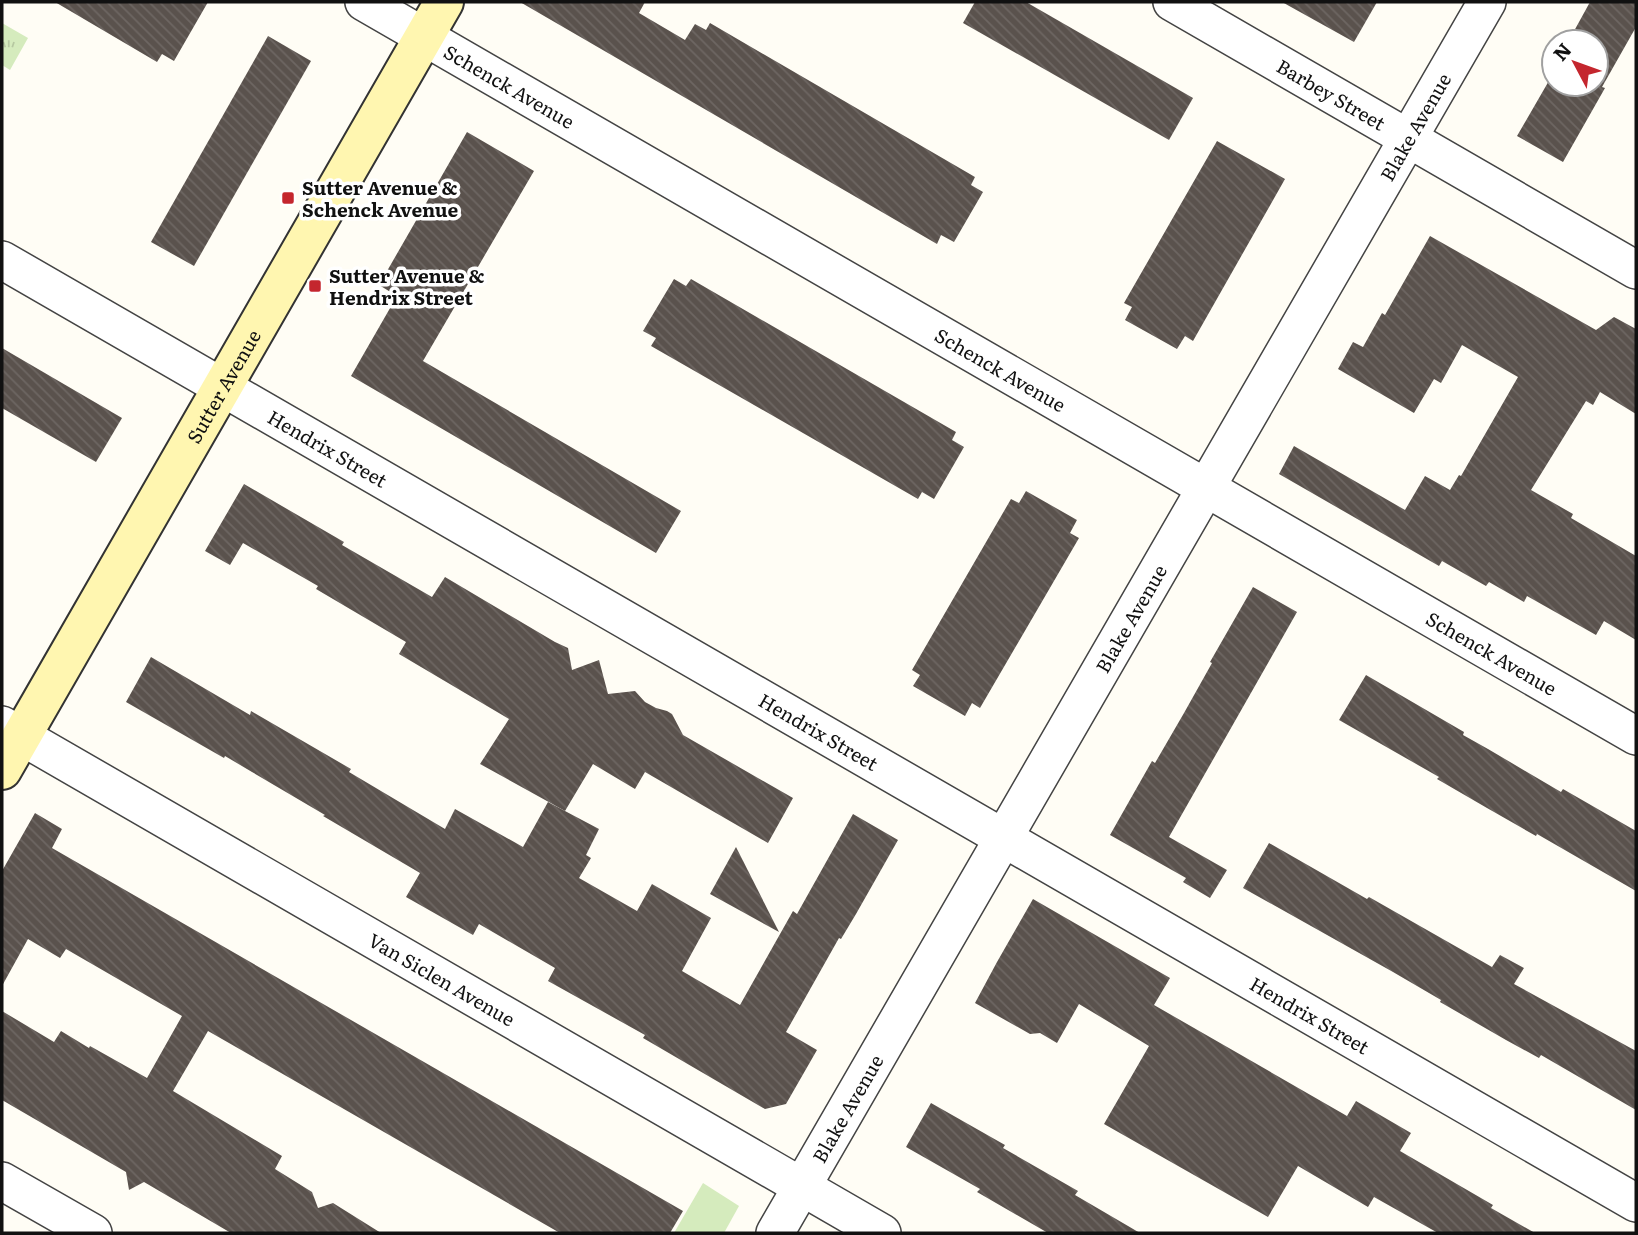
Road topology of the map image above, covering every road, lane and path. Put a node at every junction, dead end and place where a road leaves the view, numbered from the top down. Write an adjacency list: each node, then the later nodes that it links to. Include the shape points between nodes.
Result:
1 (364, 2): 5 (street, Schenck Avenue)
2 (444, 2): 5 (street, Sutter Avenue)
3 (1172, 2): 6 (street, Barbey Street)
4 (1487, 2): 6 (street, Blake Avenue)
5 (424, 36): 9 (street, Sutter Avenue); 10 (street, Schenck Avenue)
6 (1408, 138): 8 (street, Barbey Street); 10 (street, Blake Avenue)
7 (2, 260): 9 (street, Hendrix Street)
8 (1636, 270)
9 (222, 386): 11 (street, Sutter Avenue); 14 (street, Hendrix Street)
10 (1206, 488): 12 (street, Schenck Avenue); 14 (street, Blake Avenue)
11 (11, 731): 13 (street, Sutter Avenue); 16 (street, Van Siclen Avenue)
12 (1636, 736)
13 (2, 770)
14 (1004, 838): 16 (street, Blake Avenue); 17 (street, Hendrix Street)
15 (2, 1181): 18 (street)
16 (802, 1187): 19 (street, Blake Avenue); 20 (street, Van Siclen Avenue)
17 (1636, 1203)
18 (93, 1233)
19 (775, 1233)
20 (882, 1233)

